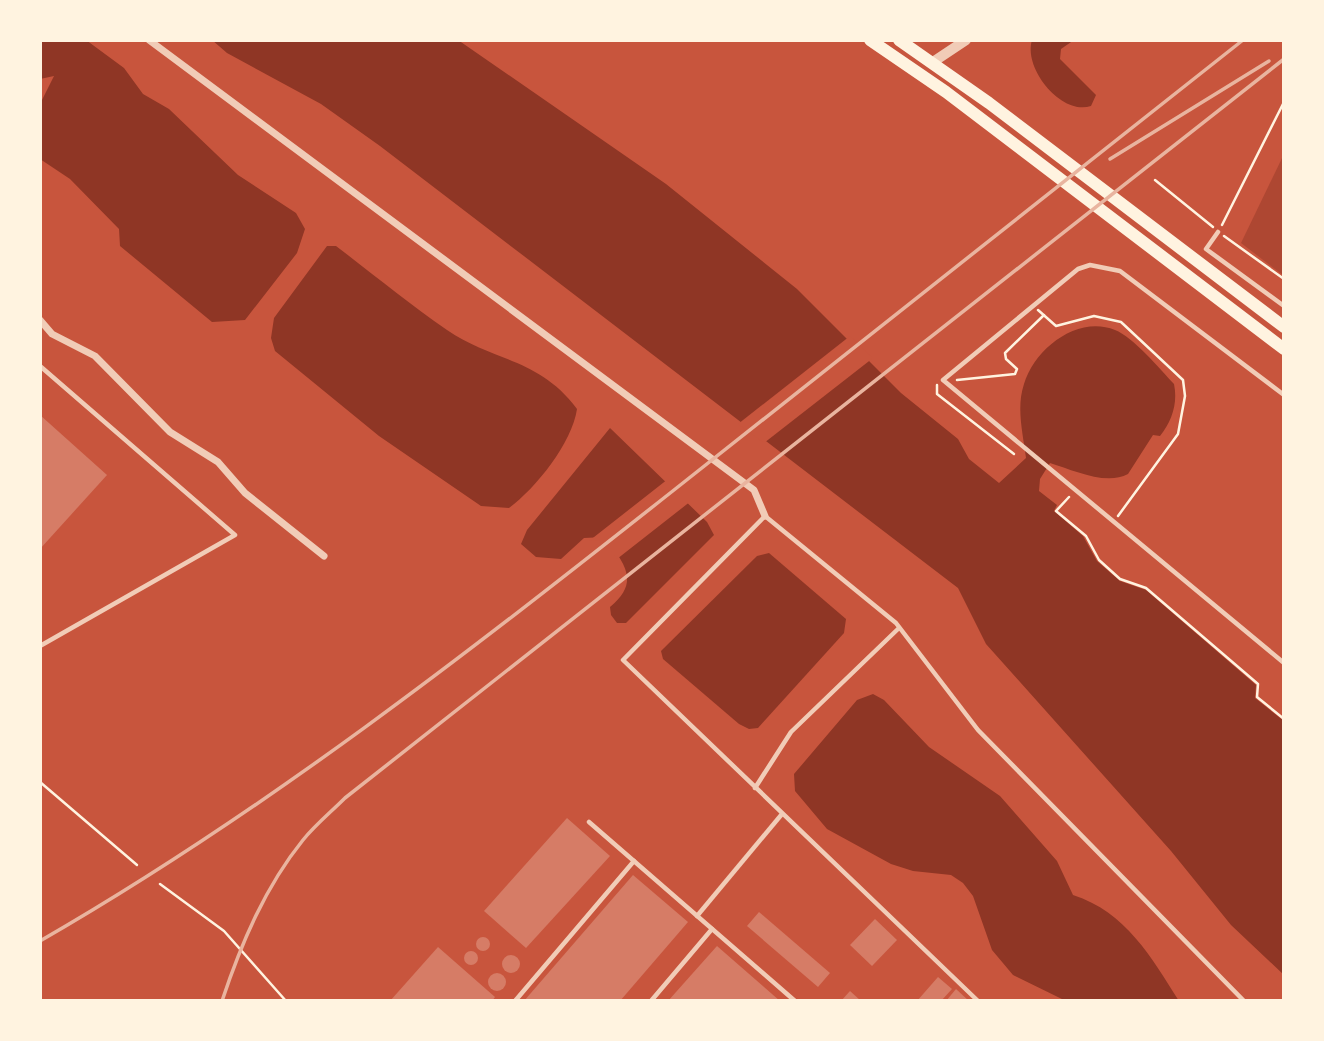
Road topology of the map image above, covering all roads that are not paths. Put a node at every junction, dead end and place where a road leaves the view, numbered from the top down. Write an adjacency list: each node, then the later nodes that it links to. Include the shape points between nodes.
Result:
1 (149, 40): 13 (street, via 754,490)
2 (870, 40): 10 (main road, via 946,92)
3 (899, 40): 5 (main road)
4 (966, 40): 5 (street)
5 (933, 62): 9 (main road)
6 (1219, 232): 7 (lane, via 1206,249)
7 (1284, 306)
8 (40, 320): 14 (street, via 52,334 95,356 170,432 218,462 245,493)
9 (1284, 327)
10 (1284, 349)
11 (40, 366): 16 (lane, via 235,536)
12 (1284, 395): 17 (lane, via 1131,278 1107,266 1090,265 1077,268 943,380)
13 (765, 516): 15 (lane); 18 (lane, via 623,660)
14 (324, 556)
15 (900, 628): 18 (lane, via 791,732); 28 (lane, via 978,730)
16 (40, 646)
17 (1284, 663)
18 (755, 788): 19 (lane)
19 (782, 814): 22 (lane); 27 (lane)
20 (589, 822): 21 (lane)
21 (634, 861): 22 (lane); 24 (lane)
22 (697, 916): 23 (lane)
23 (712, 929): 25 (lane); 26 (lane)
24 (515, 1001)
25 (650, 1001)
26 (795, 1001)
27 (978, 1001)
28 (1244, 1001)

